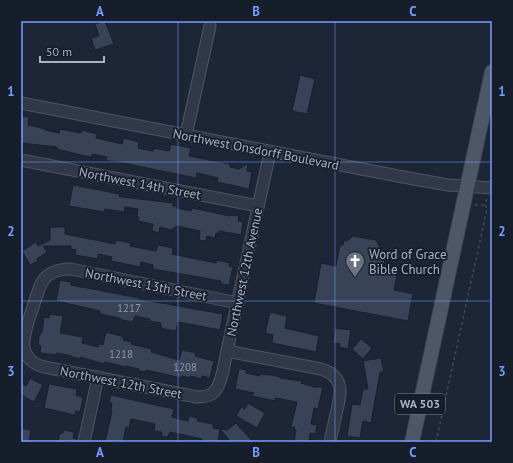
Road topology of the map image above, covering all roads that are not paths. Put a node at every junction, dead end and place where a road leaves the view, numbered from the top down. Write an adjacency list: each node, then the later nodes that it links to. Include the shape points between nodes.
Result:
1 (210, 26): 4 (street)
2 (492, 72): 7 (main road, WA 503)
3 (21, 103): 4 (street, Northwest Onsdorff Boulevard)
4 (186, 136): 5 (street, Northwest Onsdorff Boulevard)
5 (270, 152): 7 (street, Northwest Onsdorff Boulevard, via 448,185); 9 (street, Northwest 12th Avenue)
6 (21, 160): 9 (street, Northwest 14th Street)
7 (467, 186): 8 (street, Northwest Onsdorff Boulevard); 17 (main road, WA 503)
8 (492, 188)
9 (258, 206): 10 (street, Northwest 12th Avenue)
10 (238, 303): 11 (street, Northwest 12th Avenue); 12 (street, Northwest 13th Street, via 61,269 47,276 41,285 25,332 24,346)
11 (227, 351): 14 (street, Northwest 12th Avenue); 16 (street, via 322,369 334,377 341,394)
12 (29, 358): 13 (street, Northwest 12th Street, via 35,364 44,367)
13 (98, 377): 14 (street, Northwest 12th Street, via 197,397); 15 (street)
14 (216, 391)
15 (84, 442)
16 (330, 442)
17 (412, 442)

